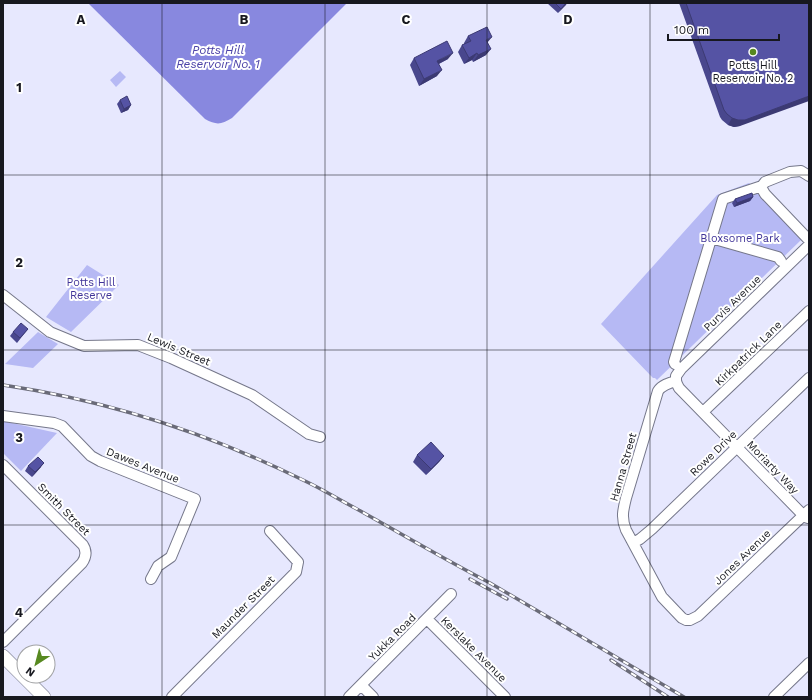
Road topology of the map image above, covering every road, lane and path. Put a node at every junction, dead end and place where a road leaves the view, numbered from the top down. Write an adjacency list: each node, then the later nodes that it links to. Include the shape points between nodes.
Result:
1 (809, 176): 2 (street, via 801,171 790,172 765,182)
2 (762, 186): 3 (street, via 723,199 713,222); 4 (street, via 765,194)
3 (711, 238): 6 (street); 9 (street)
4 (809, 240)
5 (809, 245): 11 (street, Purvis Avenue, via 681,369)
6 (781, 261)
7 (3, 295): 14 (street, Lewis Street, via 50,332 84,346 138,345 151,350 252,395 309,434)
8 (809, 311): 12 (street, Kirkpatrick Lane)
9 (675, 364)
10 (809, 378): 15 (street, Rowe Drive)
11 (676, 381): 12 (street, Moriarty Way, via 679,388); 20 (street, Hanna Street, via 658,391 626,498 623,522)
12 (703, 412): 15 (street, Moriarty Way)
13 (3, 416): 21 (street, Dawes Avenue, via 62,426 91,456 100,461 195,499 171,557 158,566)
14 (320, 437)
15 (737, 447): 17 (street, Moriarty Way); 20 (street, Rowe Drive, via 652,529)
16 (3, 465): 25 (street, Smith Street, via 83,545 86,552 82,563)
17 (806, 515): 18 (street, Moriarty Way, via 806,524); 24 (street, Jones Avenue, via 698,616)
18 (809, 528)
19 (270, 531): 30 (street, Maunder Street, via 298,562 296,572)
20 (633, 543): 24 (street, Hanna Street, via 662,597 682,618)
21 (151, 579)
22 (451, 594): 23 (street, Yukka Road)
23 (427, 619): 28 (street, Yukka Road); 33 (street, Kerslake Avenue)
24 (690, 620)
25 (3, 642)
26 (4, 659): 29 (main road)
27 (809, 663): 34 (street)
28 (361, 685): 31 (street, Yukka Road); 32 (street)
29 (44, 697)
30 (172, 697)
31 (350, 697)
32 (373, 697)
33 (505, 697)
34 (774, 697)

